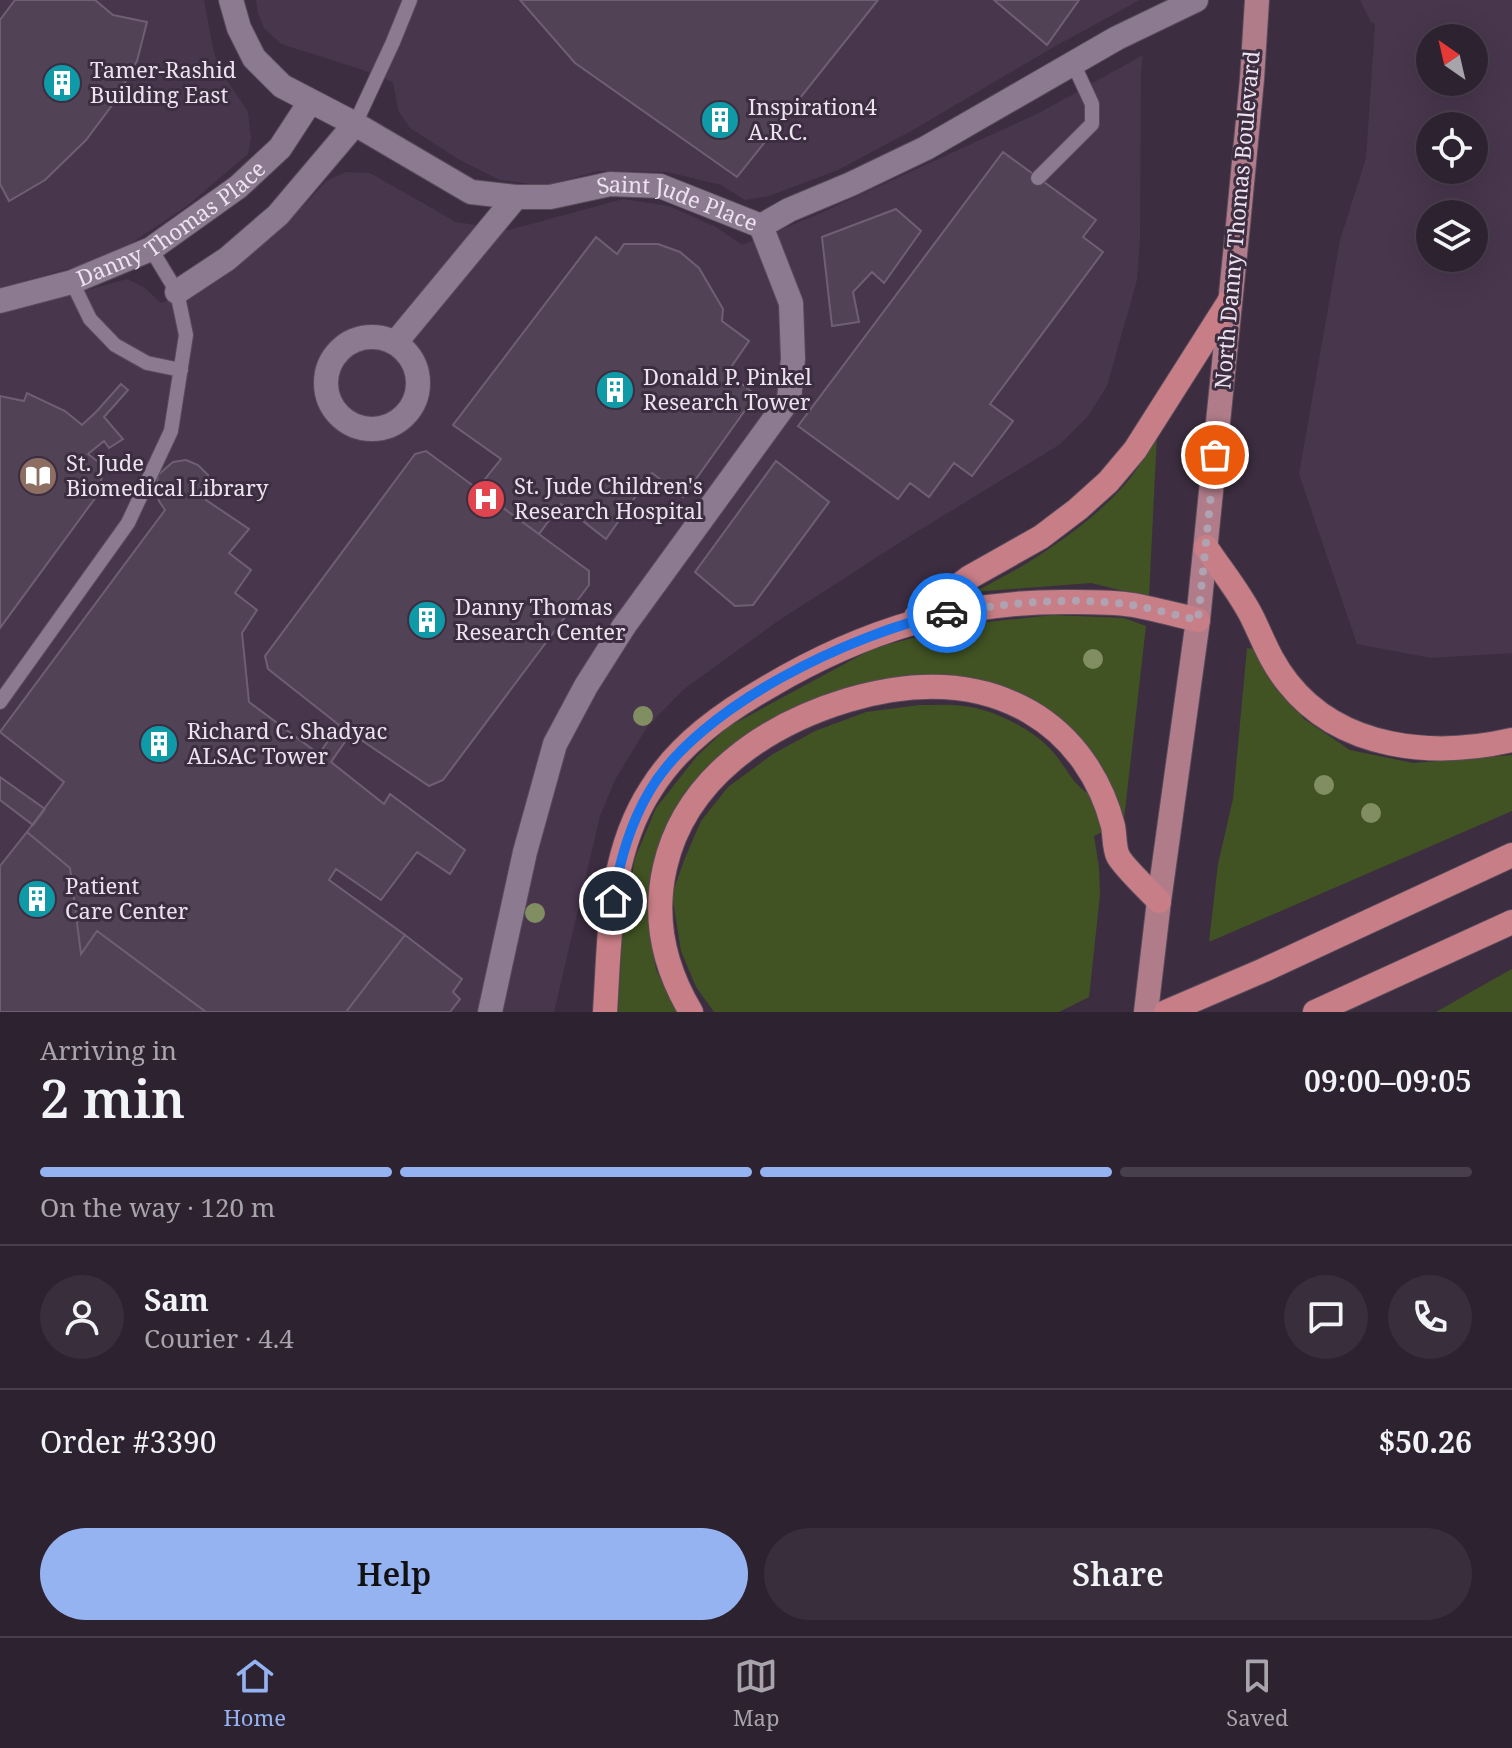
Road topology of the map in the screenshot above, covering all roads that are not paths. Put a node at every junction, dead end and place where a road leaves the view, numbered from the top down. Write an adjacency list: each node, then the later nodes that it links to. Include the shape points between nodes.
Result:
1 (231, 0): 6 (street, Saint Jude Place, via 254,58 282,86)
2 (410, 0): 7 (lane)
3 (1196, 0): 5 (street, Saint Jude Place)
4 (1257, 0): 15 (main road, North Danny Thomas Boulevard)
5 (1073, 63): 8 (lane, via 1092,104 1092,124); 10 (street, Saint Jude Place, via 926,148)
6 (310, 102): 7 (street, Saint Jude Place); 11 (street, Danny Thomas Place, via 280,148 238,187)
7 (355, 124): 9 (street, Saint Jude Place, via 471,192); 13 (street, via 278,215 227,259)
8 (1038, 178)
9 (516, 197): 10 (street, Saint Jude Place, via 557,197 610,184 660,186); 16 (street)
10 (761, 226): 26 (street, via 791,303 789,399 624,626 555,744)
11 (151, 249): 12 (street, Danny Thomas Place); 13 (lane)
12 (72, 282): 14 (street, Danny Thomas Place); 17 (lane, via 90,319 115,345 147,363)
13 (177, 292): 17 (lane, via 186,335)
14 (0, 301)
15 (1229, 302): 18 (main road, North Danny Thomas Boulevard); 20 (highway, via 1135,450 1108,482 1041,537 970,577)
16 (396, 342)
17 (181, 370): 21 (lane, via 171,431 128,523)
18 (1206, 547): 19 (main road, North Danny Thomas Boulevard); 22 (highway, via 1252,617 1275,666 1327,718 1397,746 1462,748)
19 (1198, 620): 20 (highway, via 1131,605 1057,601 982,607); 24 (main road, North Danny Thomas Boulevard)
20 (907, 623): 27 (highway, via 827,655 766,688 701,732 664,771 638,814 619,866)
21 (0, 702)
22 (1512, 740)
23 (1512, 855): 30 (highway)
24 (1159, 901): 28 (highway, via 1118,857 1104,797 1088,766 1050,725 1008,701 957,687 870,693 804,715 746,749 698,795 681,821 662,879 660,932 668,965); 29 (main road, North Danny Thomas Boulevard)
25 (1512, 922): 31 (highway)
26 (490, 1012)
27 (605, 1012)
28 (691, 1012)
29 (1146, 1012)
30 (1166, 1012)
31 (1315, 1012)

